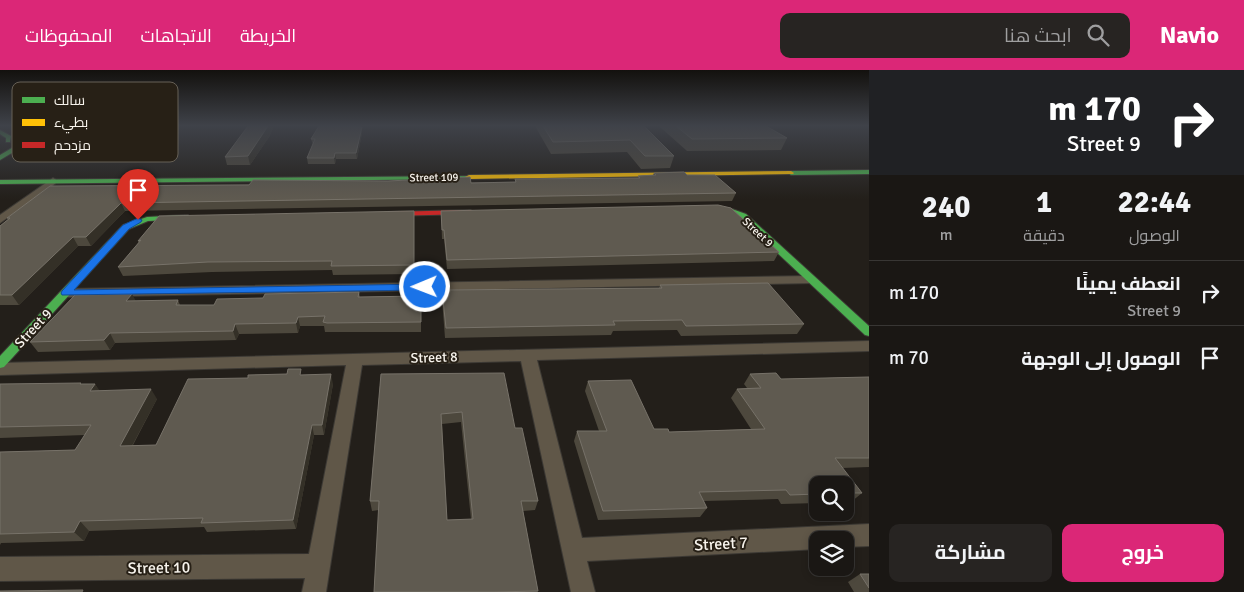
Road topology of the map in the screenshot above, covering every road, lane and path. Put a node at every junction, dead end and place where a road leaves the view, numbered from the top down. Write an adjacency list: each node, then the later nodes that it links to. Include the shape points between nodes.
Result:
1 (12, 151): 2 (street)
2 (0, 158)
3 (869, 172): 4 (street, Street 109)
4 (53, 181): 5 (street, Street 109); 10 (street)
5 (0, 182)
6 (696, 209): 11 (street, Street 9, via 715,208 743,216)
7 (479, 212): 8 (street)
8 (371, 214)
9 (193, 217): 12 (street, Street 9, via 138,220 126,227)
10 (0, 220)
11 (810, 280): 12 (street); 13 (street, Street 9)
12 (66, 293): 17 (street, Street 9)
13 (869, 332)
14 (869, 346): 15 (street, Street 8)
15 (528, 354): 16 (street, Street 8); 20 (street)
16 (355, 359): 18 (street, Street 8); 21 (street)
17 (0, 364)
18 (0, 369)
19 (869, 535): 20 (street, Street 7)
20 (574, 550): 24 (street)
21 (318, 566): 22 (street, Street 10); 23 (street)
22 (0, 569)
23 (314, 592)
24 (583, 592)

